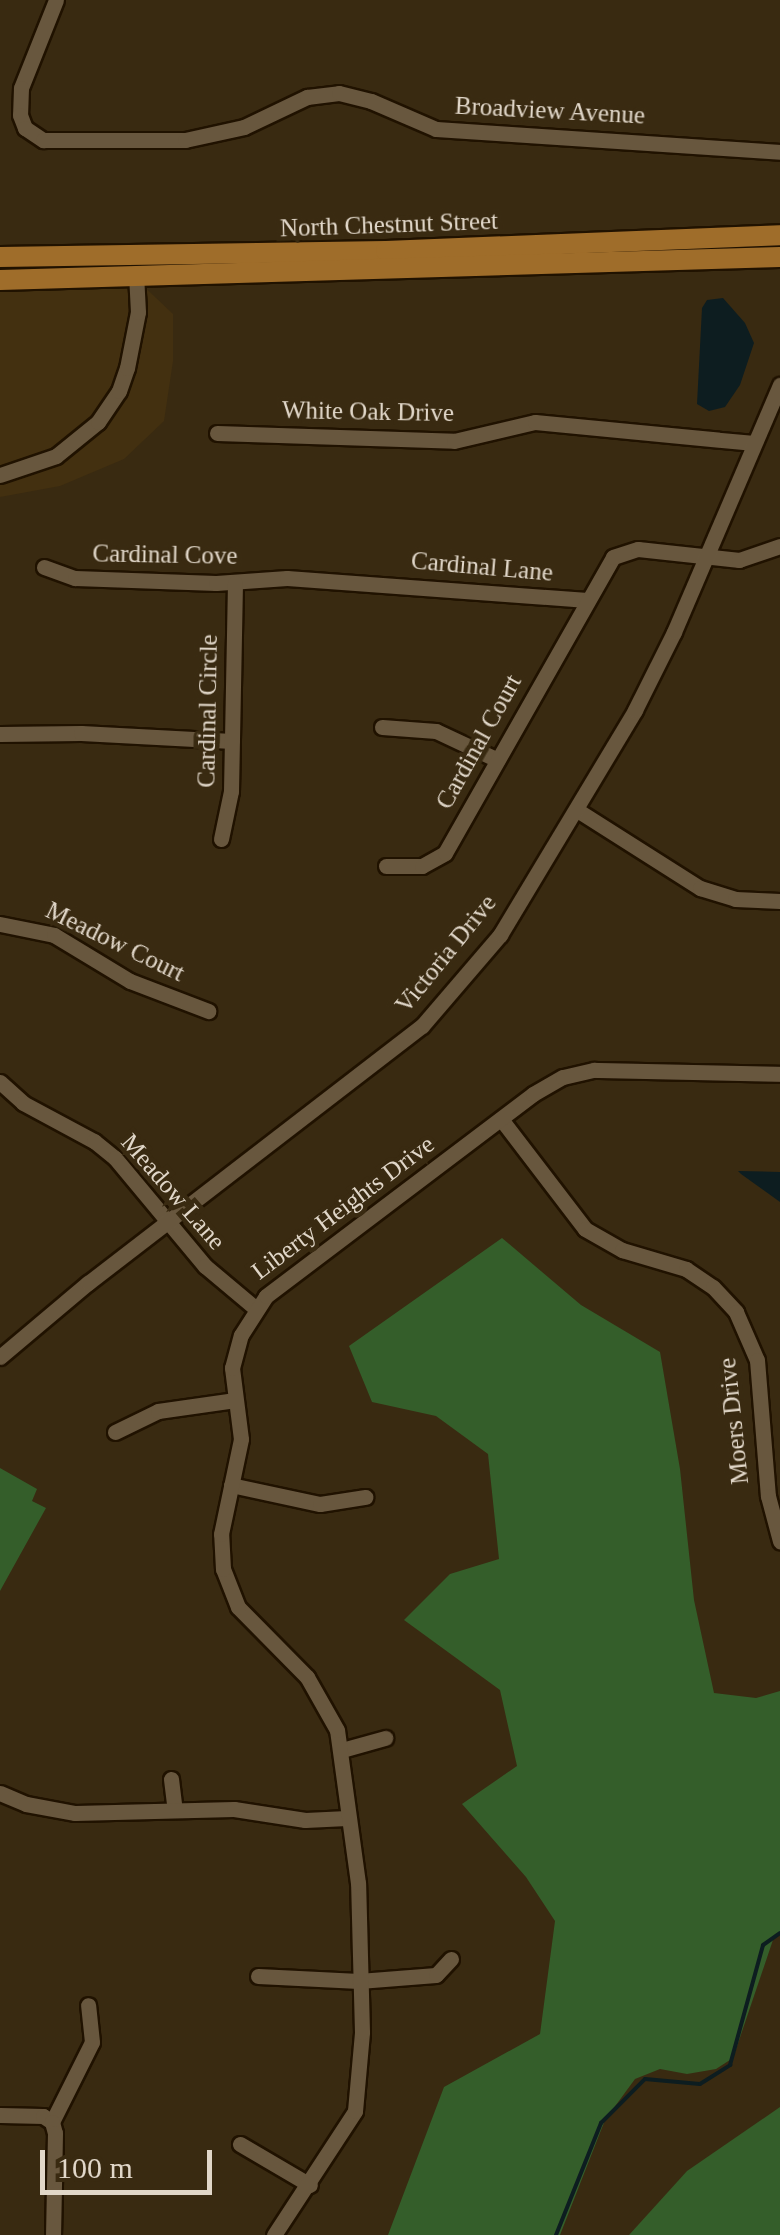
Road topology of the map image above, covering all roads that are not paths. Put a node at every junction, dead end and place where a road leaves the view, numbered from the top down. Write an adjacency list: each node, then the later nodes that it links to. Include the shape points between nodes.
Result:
1 (56, 0): 2 (street, Broadview Avenue, via 21,88 20,115 44,140 185,140 338,93 436,129)
2 (780, 152)
3 (780, 235): 4 (main road, North Chestnut Street)
4 (0, 257)
5 (780, 257): 6 (main road, North Chestnut Street)
6 (136, 279): 7 (main road, North Chestnut Street); 11 (street, via 138,312 119,392 98,422 56,456)
7 (0, 280)
8 (780, 385): 10 (street, Victoria Drive)
9 (216, 433): 10 (street, White Oak Drive, via 454,441 535,422)
10 (754, 444): 13 (street, Victoria Drive)
11 (0, 476)
12 (779, 548): 13 (street, via 739,560)
13 (706, 556): 17 (street, via 624,551 609,561); 22 (street, Victoria Drive, via 654,673)
14 (44, 567): 16 (street, Cardinal Cove, via 74,578)
15 (287, 578): 16 (street, Cardinal Cove); 17 (street, Cardinal Lane)
16 (236, 584): 20 (street, Cardinal Circle)
17 (587, 600): 21 (street, Cardinal Court)
18 (382, 727): 21 (street, via 436,731)
19 (0, 734): 20 (street)
20 (232, 741): 23 (street, Cardinal Circle, via 230,804)
21 (498, 760): 24 (street, Cardinal Court, via 440,858 422,866)
22 (577, 810): 25 (street, via 700,888 736,899); 31 (street, Victoria Drive, via 500,935 422,1026)
23 (221, 838)
24 (386, 866)
25 (780, 900)
26 (0, 924): 27 (street, Meadow Court, via 54,935 130,980)
27 (208, 1011)
28 (780, 1074): 30 (street, Liberty Heights Drive, via 594,1070 546,1086)
29 (0, 1082): 31 (street, Meadow Lane, via 94,1141)
30 (501, 1119): 32 (street, Liberty Heights Drive); 38 (street, Moers Drive, via 586,1229 622,1250 696,1275 736,1312 757,1360 768,1500)
31 (171, 1221): 32 (street, Meadow Lane, via 217,1279); 33 (street, Victoria Drive)
32 (255, 1308): 34 (street, Liberty Heights Drive, via 235,1351)
33 (0, 1357)
34 (235, 1400): 35 (street, via 158,1411); 36 (street, Liberty Heights Drive, via 241,1439)
35 (115, 1432)
36 (232, 1485): 37 (street, via 320,1504); 40 (street, Liberty Heights Drive, via 220,1550 229,1588 248,1620 319,1692)
37 (365, 1497)
38 (780, 1540)
39 (385, 1738): 40 (street)
40 (342, 1750): 44 (street, Liberty Heights Drive)
41 (171, 1778): 43 (street)
42 (0, 1792): 43 (street, via 75,1813)
43 (175, 1810): 44 (street)
44 (348, 1818): 47 (street, Liberty Heights Drive, via 358,1883)
45 (450, 1959): 47 (street, via 436,1975)
46 (258, 1976): 47 (street)
47 (360, 1981): 52 (street, Liberty Heights Drive, via 355,2111)
48 (88, 2004): 50 (street, via 92,2042)
49 (0, 2115): 50 (street)
50 (52, 2122): 53 (street)
51 (240, 2144): 52 (street)
52 (310, 2184): 54 (street, Liberty Heights Drive)
53 (53, 2235)
54 (274, 2235)

